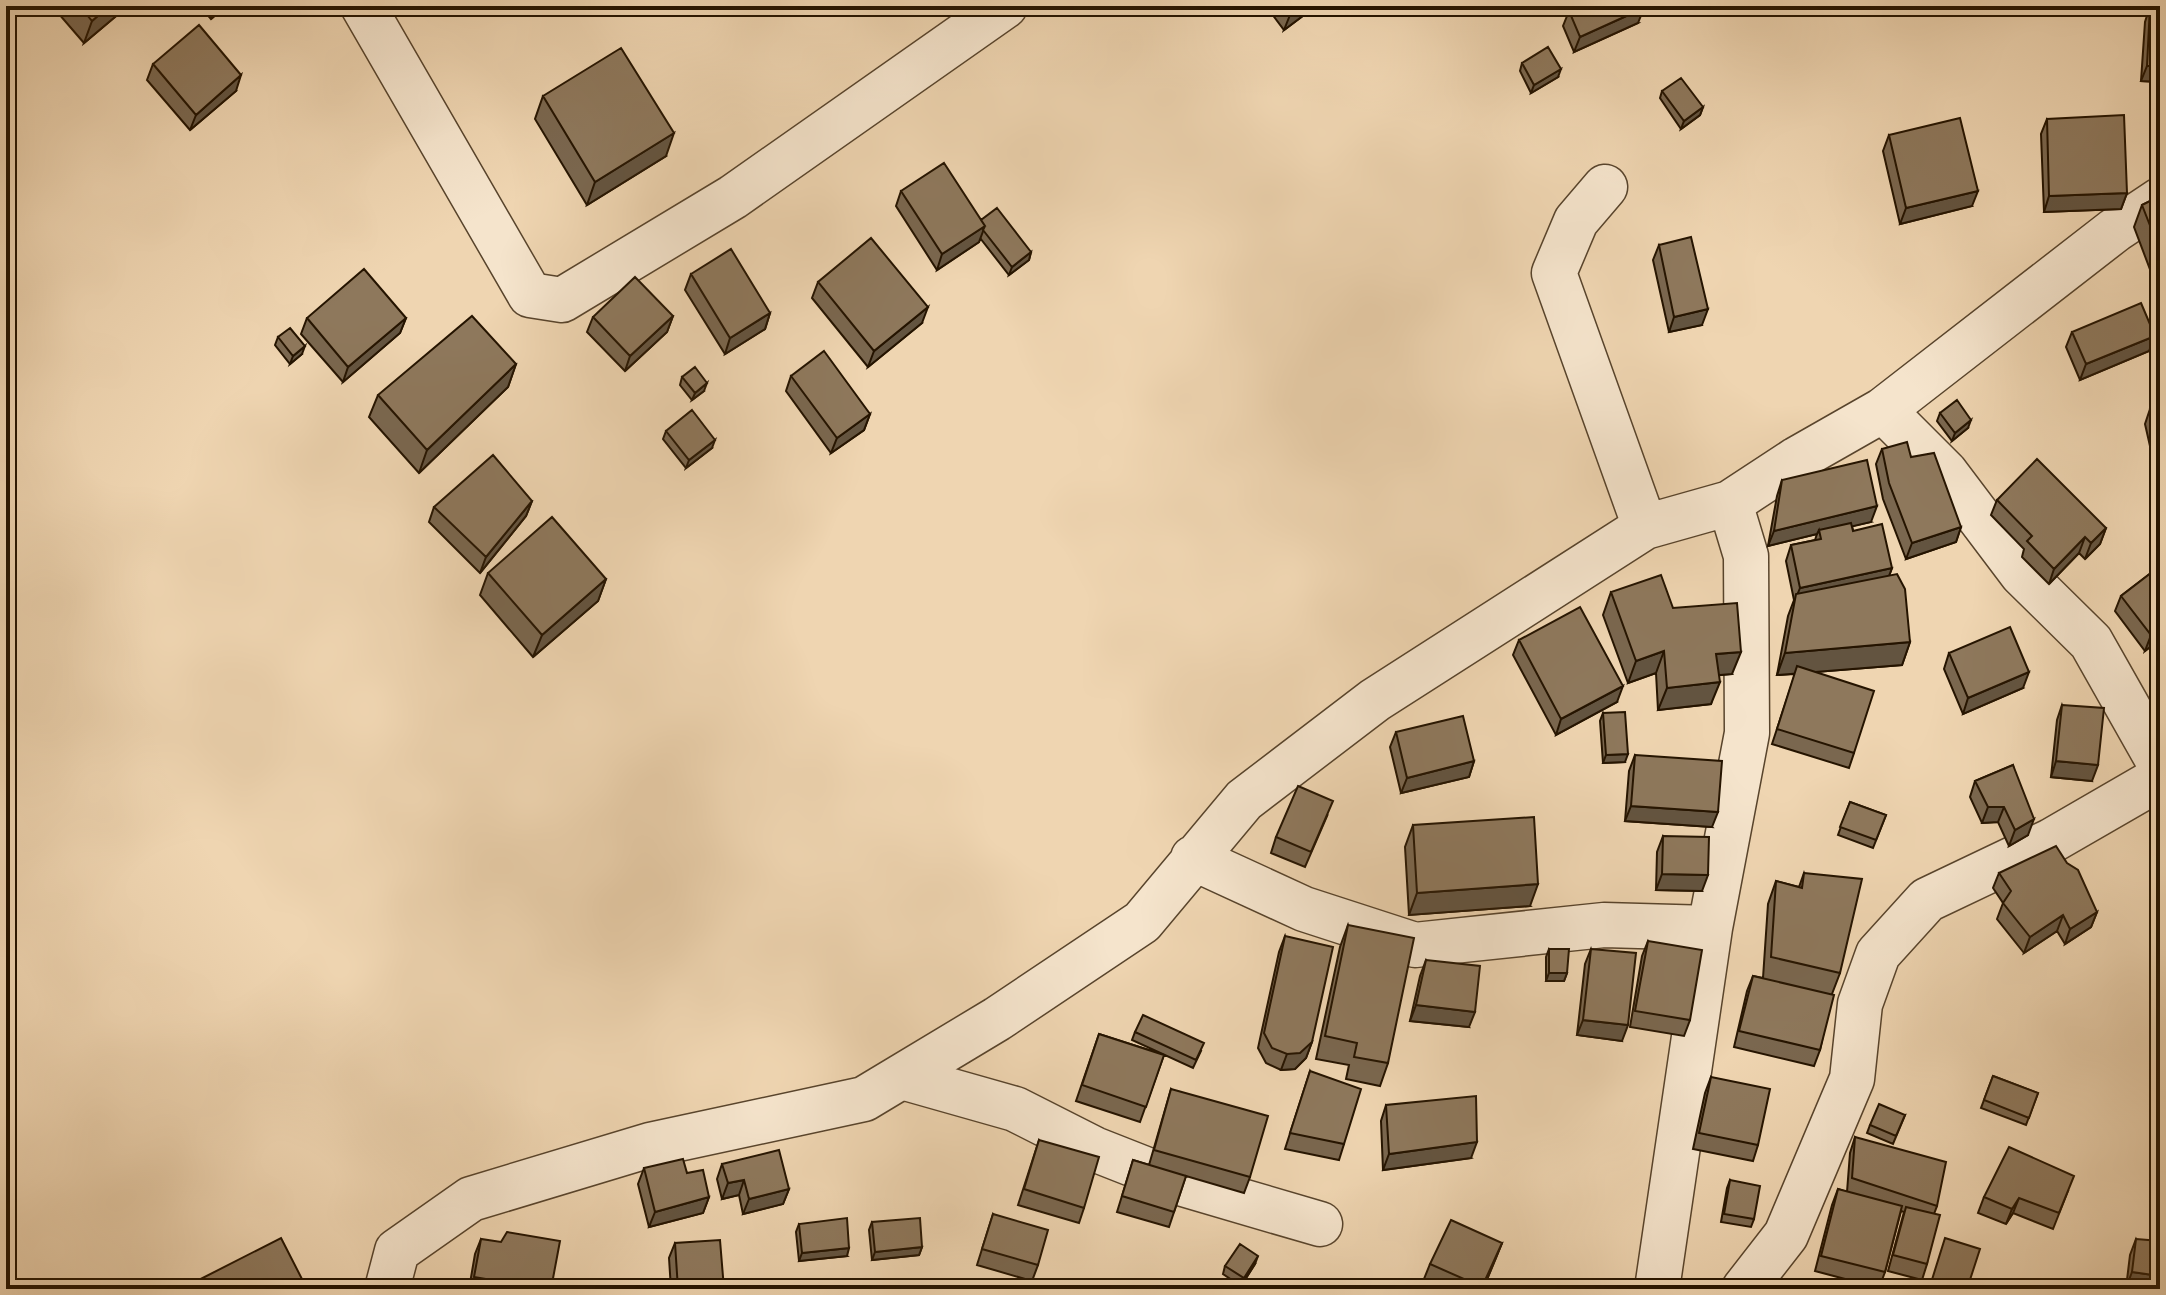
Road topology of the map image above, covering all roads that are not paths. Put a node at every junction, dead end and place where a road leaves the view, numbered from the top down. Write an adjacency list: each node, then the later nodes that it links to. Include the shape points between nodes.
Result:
1 (363, 6): 2 (street, via 530,295 562,300 733,197)
2 (1005, 6)
3 (1605, 187): 7 (street, via 1576,221 1554,273)
4 (2160, 200): 5 (street)
5 (1883, 410): 6 (street); 8 (street, via 1945,472 2022,574 2091,642)
6 (1730, 503): 7 (street); 11 (street, via 1746,556 1747,733)
7 (1645, 527): 10 (street, via 1375,700 1244,800)
8 (2160, 764)
9 (2160, 778): 16 (street, via 2051,841 1927,900 1878,954 1860,1004 1852,1079 1786,1235)
10 (1193, 858): 11 (street, via 1304,909 1415,945 1604,925); 12 (street, via 1142,922)
11 (1710, 928): 15 (street)
12 (902, 1077): 13 (street, via 1015,1109 1094,1149 1183,1184); 14 (street, via 864,1099 650,1145 471,1199 397,1251)
13 (1320, 1224)
14 (387, 1289)
15 (1657, 1289)
16 (1744, 1289)

